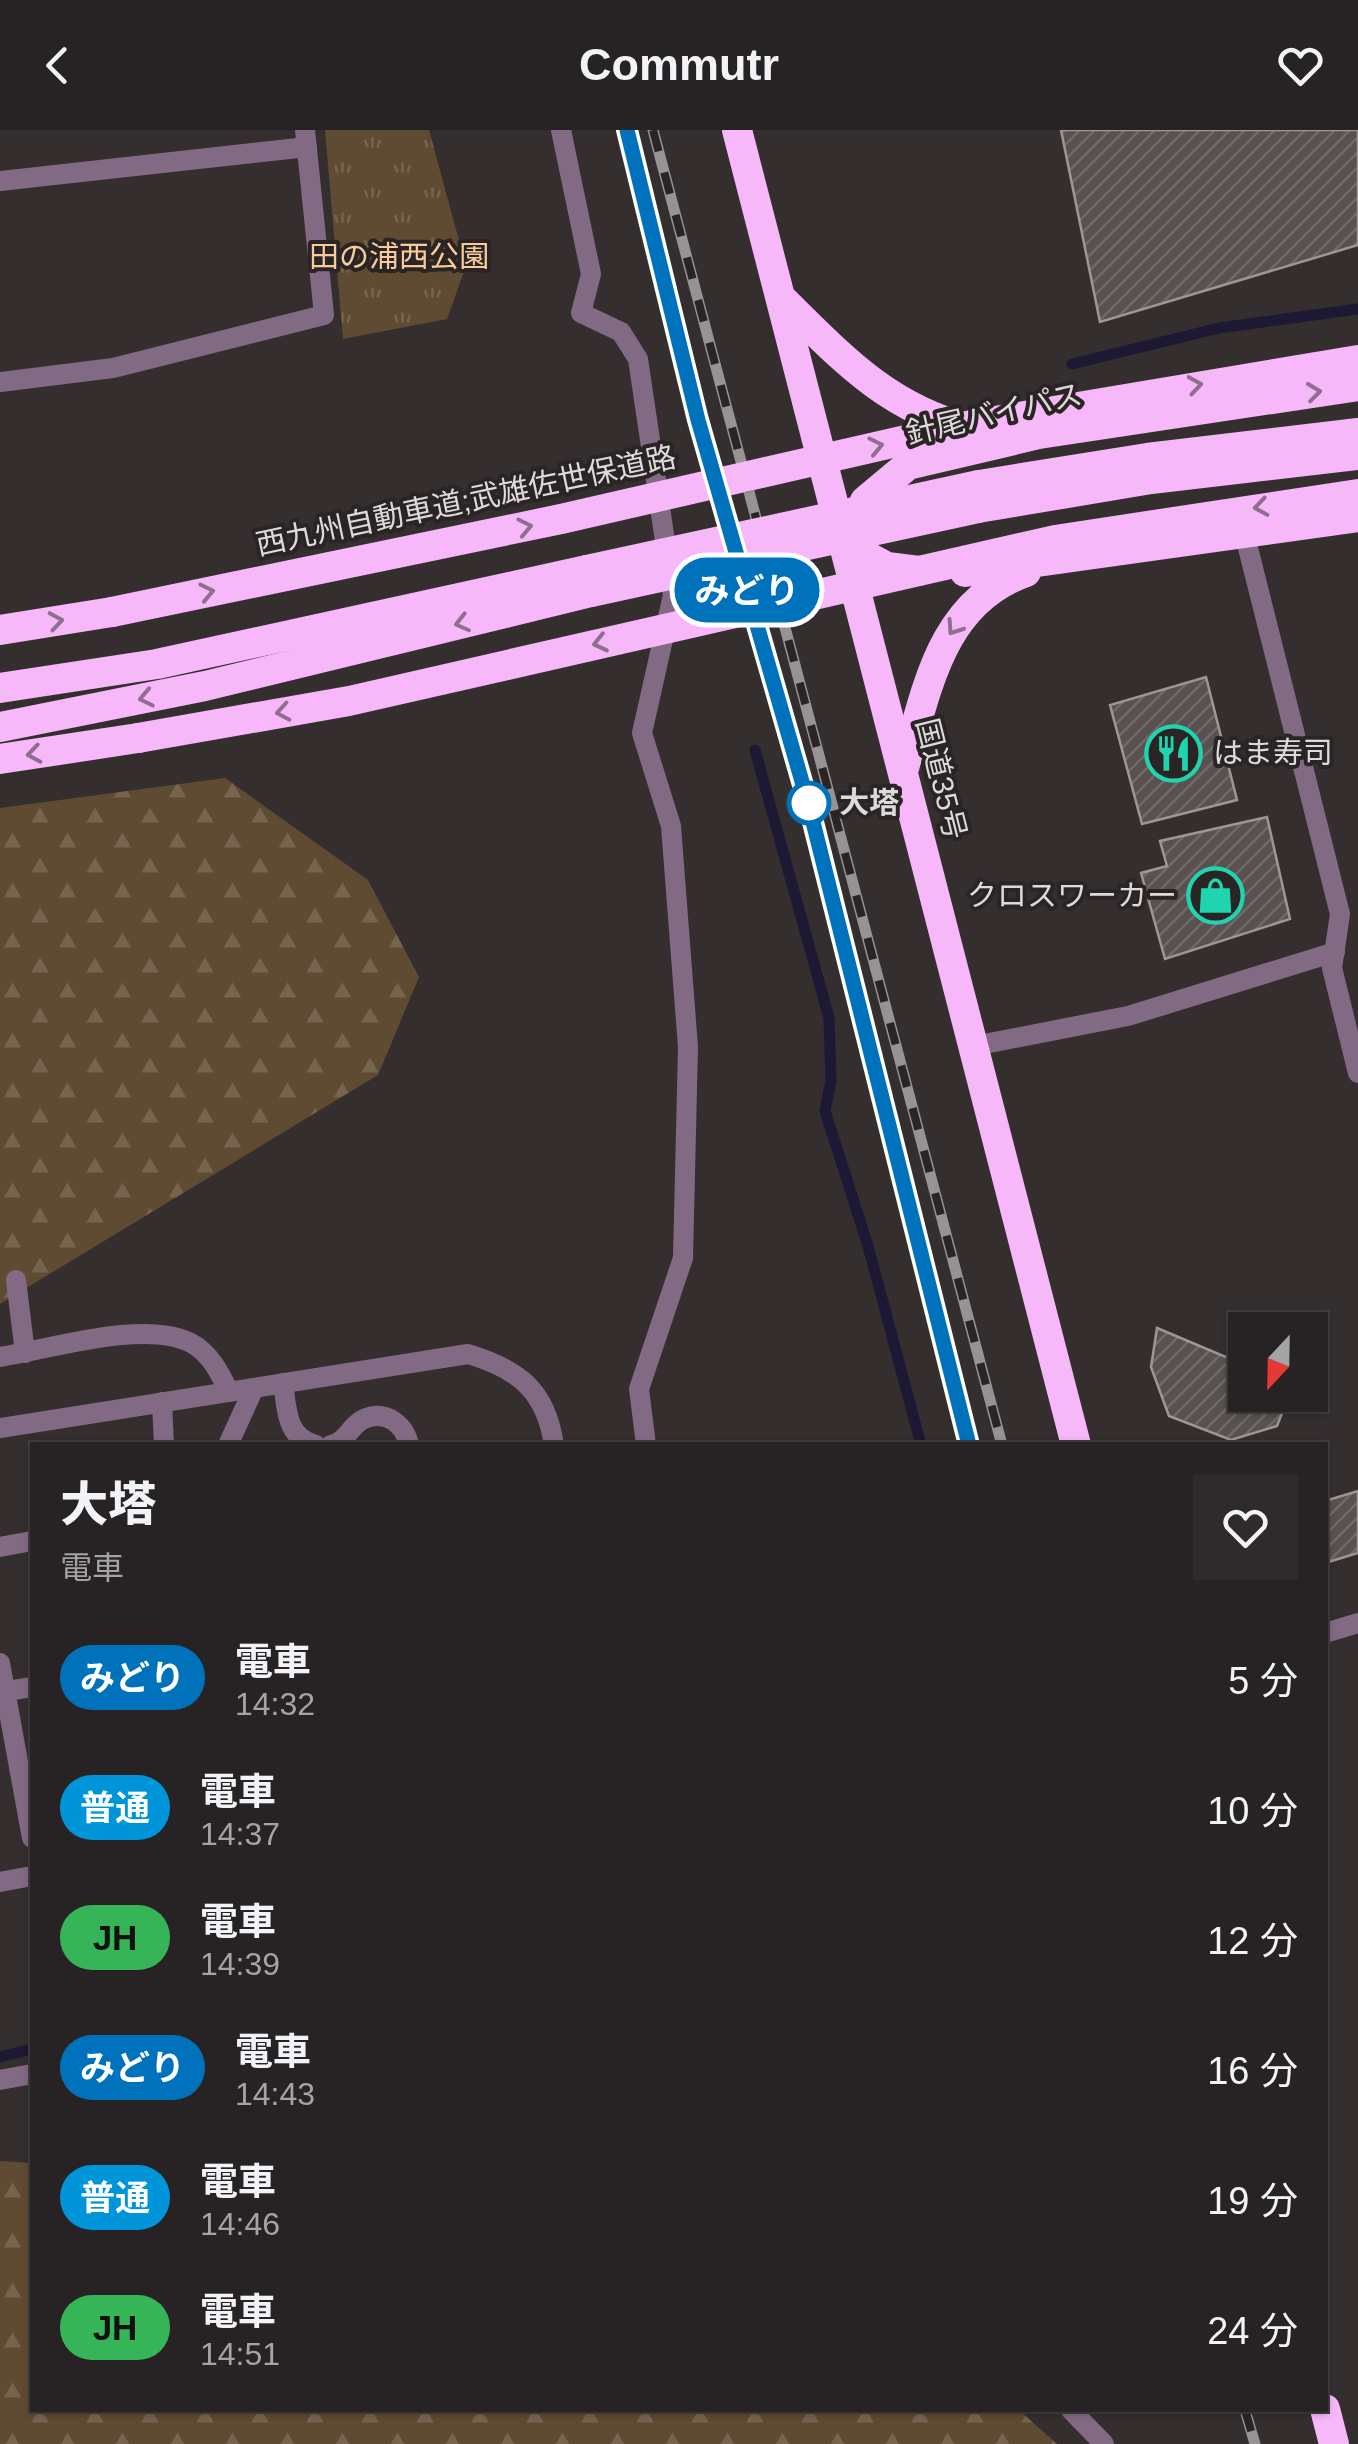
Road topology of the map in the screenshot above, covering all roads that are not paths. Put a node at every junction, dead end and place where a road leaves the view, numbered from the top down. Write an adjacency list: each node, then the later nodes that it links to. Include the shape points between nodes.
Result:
1 (560, 130): 41 (street, via 591,274 581,313 621,332 638,359 673,595 642,732 672,844 688,1048 684,1258 639,1389)
2 (738, 130): 5 (highway, 国道35号)
3 (306, 138): 4 (street); 7 (street, via 324,315 113,368)
4 (0, 181)
5 (782, 299): 10 (highway, via 895,401 981,432); 16 (highway, 国道35号)
6 (1358, 360): 19 (highway, 西九州自動車道;武雄佐世保道路, one-way to 6, bridge, via 543,523 971,425)
7 (0, 382)
8 (1358, 386): 10 (highway, 針尾バイパス, one-way to 8)
9 (1358, 433): 13 (highway, via 1146,458)
10 (1039, 434): 16 (highway, 針尾バイパス, via 908,465 865,502)
11 (1358, 455): 13 (highway)
12 (1358, 494): 22 (highway, one-way to 22, bridge, via 1055,540 349,701)
13 (978, 497): 18 (highway, bridge)
14 (1358, 517): 15 (highway)
15 (1244, 532): 17 (highway); 24 (street, via 1340,914)
16 (846, 545): 17 (highway, via 887,567 948,574); 23 (highway, 国道35号)
17 (1062, 559): 23 (highway, one-way to 23, via 1004,580 970,604 946,638)
18 (589, 581): 20 (highway); 21 (highway, one-way to 21, via 205,686)
19 (0, 630)
20 (0, 688)
21 (0, 726)
22 (0, 759)
23 (903, 771): 25 (highway, 国道35号)
24 (1335, 952): 25 (street, via 1128,1016); 26 (street, via 1332,968)
25 (974, 1046): 42 (highway, 国道35号)
26 (1358, 1072)
27 (16, 1280): 28 (street)
28 (25, 1353): 29 (street); 32 (street, via 169,1334 195,1345)
29 (0, 1357)
30 (283, 1383): 31 (street); 37 (street, via 289,1424); 40 (street, via 468,1354 506,1365 536,1394)
31 (254, 1388): 32 (street); 36 (street)
32 (229, 1392): 33 (street)
33 (162, 1402): 34 (street); 35 (street)
34 (0, 1428)
35 (164, 1442)
36 (229, 1442)
37 (302, 1442)
38 (343, 1442): 39 (street, via 362,1420 378,1417 393,1419)
39 (408, 1442)
40 (553, 1442)
41 (646, 1442)
42 (1075, 1442)
43 (30, 1541): 44 (street)
44 (0, 1547)
45 (1358, 1624): 46 (street)
46 (1328, 1633)
47 (0, 1663): 49 (street)
48 (30, 1687): 49 (street)
49 (3, 1692): 50 (street)
50 (30, 1828)
51 (30, 1876): 52 (street)
52 (0, 1882)
53 (30, 2074): 54 (street)
54 (0, 2080)
55 (1072, 2412): 57 (street)
56 (1326, 2412): 58 (highway)
57 (1104, 2444)
58 (1334, 2444)

